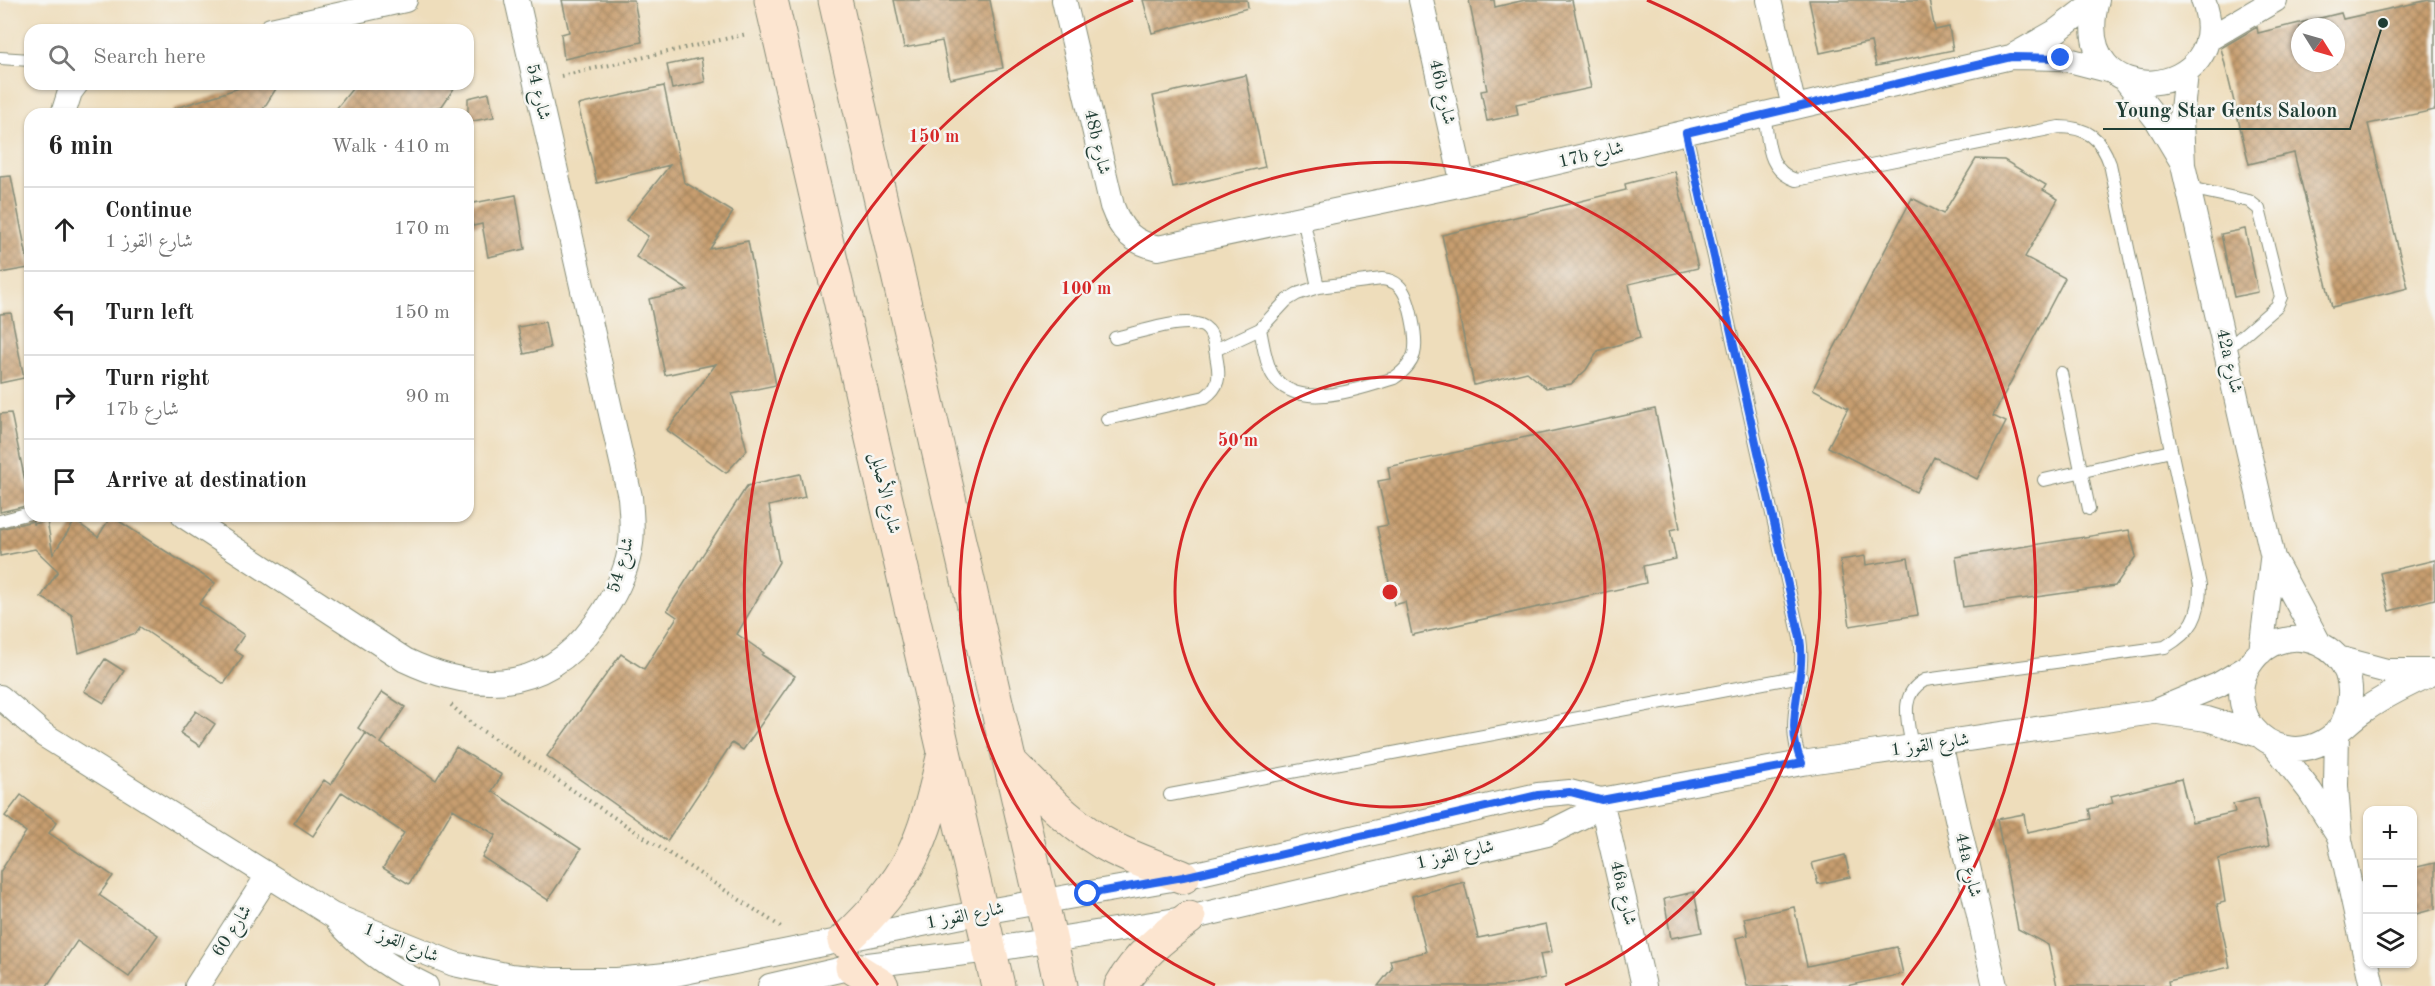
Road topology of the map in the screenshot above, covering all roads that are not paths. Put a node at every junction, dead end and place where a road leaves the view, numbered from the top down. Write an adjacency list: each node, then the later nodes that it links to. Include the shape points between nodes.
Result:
1 (405, 0): 11 (street)
2 (517, 0): 39 (street, شارع 54, via 630,497 631,543 617,591 590,634 553,667 510,682 468,681 405,660)
3 (835, 0): 52 (main road)
4 (1064, 0): 25 (street, 48b شارع, via 1118,222 1127,236 1141,244)
5 (1421, 0): 22 (street, 46b شارع)
6 (1770, 0): 18 (street)
7 (2097, 0): 13 (street, 17b شارع, via 2055,32); 17 (street, 42a شارع, via 2093,39 2100,56)
8 (2203, 0): 12 (street, via 2209,25)
9 (2275, 0): 12 (street)
10 (774, 13): 51 (main road, شارع الأصايل)
11 (298, 24)
12 (2207, 40): 16 (street)
13 (2011, 57): 17 (street, 17b شارع, via 2061,58); 18 (street, 17b شارع)
14 (0, 58): 15 (lane)
15 (24, 60)
16 (2186, 73): 17 (street, 17b شارع, via 2167,82 2145,84); 21 (street, 42a شارع, via 2181,119)
17 (2118, 75): 21 (street, 42a شارع, via 2157,120)
18 (1794, 107): 19 (street, 17b شارع)
19 (1764, 114): 20 (street, 17b شارع); 33 (lane, via 1776,168 1796,180 2059,127 2077,127 2093,135 2104,147 2110,164)
20 (1686, 133): 22 (street, 17b شارع); 44 (lane, via 1800,638)
21 (2183, 165): 23 (street, 42a شارع)
22 (1463, 184): 24 (street, 17b شارع)
23 (2188, 189): 30 (street, 42a شارع); 30 (lane, via 2249,201 2259,209 2281,297 2277,306)
24 (1303, 218): 25 (street, 17b شارع); 26 (lane)
25 (1171, 247)
26 (1318, 287): 27 (lane, via 1287,300); 27 (lane, via 1383,279 1400,286 1408,303 1415,343 1414,354 1403,372 1383,382 1320,396 1298,394 1272,374)
27 (1260, 329): 29 (lane)
28 (1115, 338): 29 (lane, via 1190,322 1208,330)
29 (1215, 350): 32 (lane, via 1218,380 1205,397)
30 (2226, 350): 40 (street, 42a شارع)
31 (2061, 374): 34 (lane)
32 (1107, 418)
33 (2171, 451): 34 (lane); 50 (lane, via 2200,585 2200,604 2182,637 2165,647 2146,651 1925,680 1916,685 1906,702)
34 (2081, 471): 35 (lane); 36 (lane)
35 (2044, 480)
36 (2089, 509)
37 (24, 515): 38 (lane)
38 (0, 521)
39 (193, 522)
40 (2273, 558): 41 (street, 42a شارع); 42 (street, 42a شارع, via 2269,604)
41 (2329, 650): 42 (street, via 2304,639 2289,639); 43 (street, via 2387,671); 47 (street, via 2348,673 2352,690 2350,709)
42 (2254, 659): 46 (street, شارع القوز 1, via 2218,685); 48 (street, via 2241,696 2243,711)
43 (2435, 672): 47 (street, via 2388,695)
44 (1800, 676): 53 (lane, via 1792,728); 54 (lane)
45 (0, 697): 57 (street, شارع القوز 1, via 44,735)
46 (2153, 712): 48 (street, شارع القوز 1, via 2207,719); 49 (street, شارع القوز 1)
47 (2340, 728): 48 (street, via 2324,742 2308,748 2291,749); 56 (street, via 2336,786)
48 (2267, 740): 56 (street, via 2310,790)
49 (1940, 743): 50 (street, شارع القوز 1); 74 (street, 44a شارع)
50 (1912, 747): 53 (street, شارع القوز 1)
51 (945, 749): 60 (main road, شارع الأصايل); 65 (main road, via 930,816 904,874)
52 (1010, 762): 58 (main road, via 1052,804 1093,836 1142,862); 59 (main road)
53 (1802, 763): 55 (street, شارع القوز 1)
54 (1170, 795)
55 (1601, 800): 58 (street, شارع القوز 1, via 1570,792 1538,795); 62 (street, شارع القوز 1, via 1586,815 1547,834); 73 (street, 46a شارع)
56 (2340, 840): 75 (street)
57 (267, 877): 61 (street, شارع القوز 1); 66 (street, شارع 60)
58 (1183, 877): 59 (street, شارع القوز 1)
59 (1042, 901): 60 (street, شارع القوز 1); 63 (main road)
60 (982, 912): 64 (main road, شارع الأصايل); 65 (street, شارع القوز 1)
61 (332, 915): 65 (street, شارع القوز 1, via 454,964 552,980 617,980 675,974 812,947); 67 (street, شارع القوز 1, via 355,940)
62 (1189, 918): 63 (street, شارع القوز 1); 72 (main road, via 1148,951)
63 (1052, 940): 64 (street, شارع القوز 1); 71 (main road)
64 (989, 950): 65 (street, شارع القوز 1); 70 (main road, شارع الأصايل)
65 (848, 954): 68 (street, شارع القوز 1); 69 (main road)
66 (197, 986)
67 (426, 986)
68 (770, 986)
69 (882, 986)
70 (998, 986)
71 (1061, 986)
72 (1120, 986)
73 (1644, 986)
74 (1995, 986)
75 (2372, 986)

